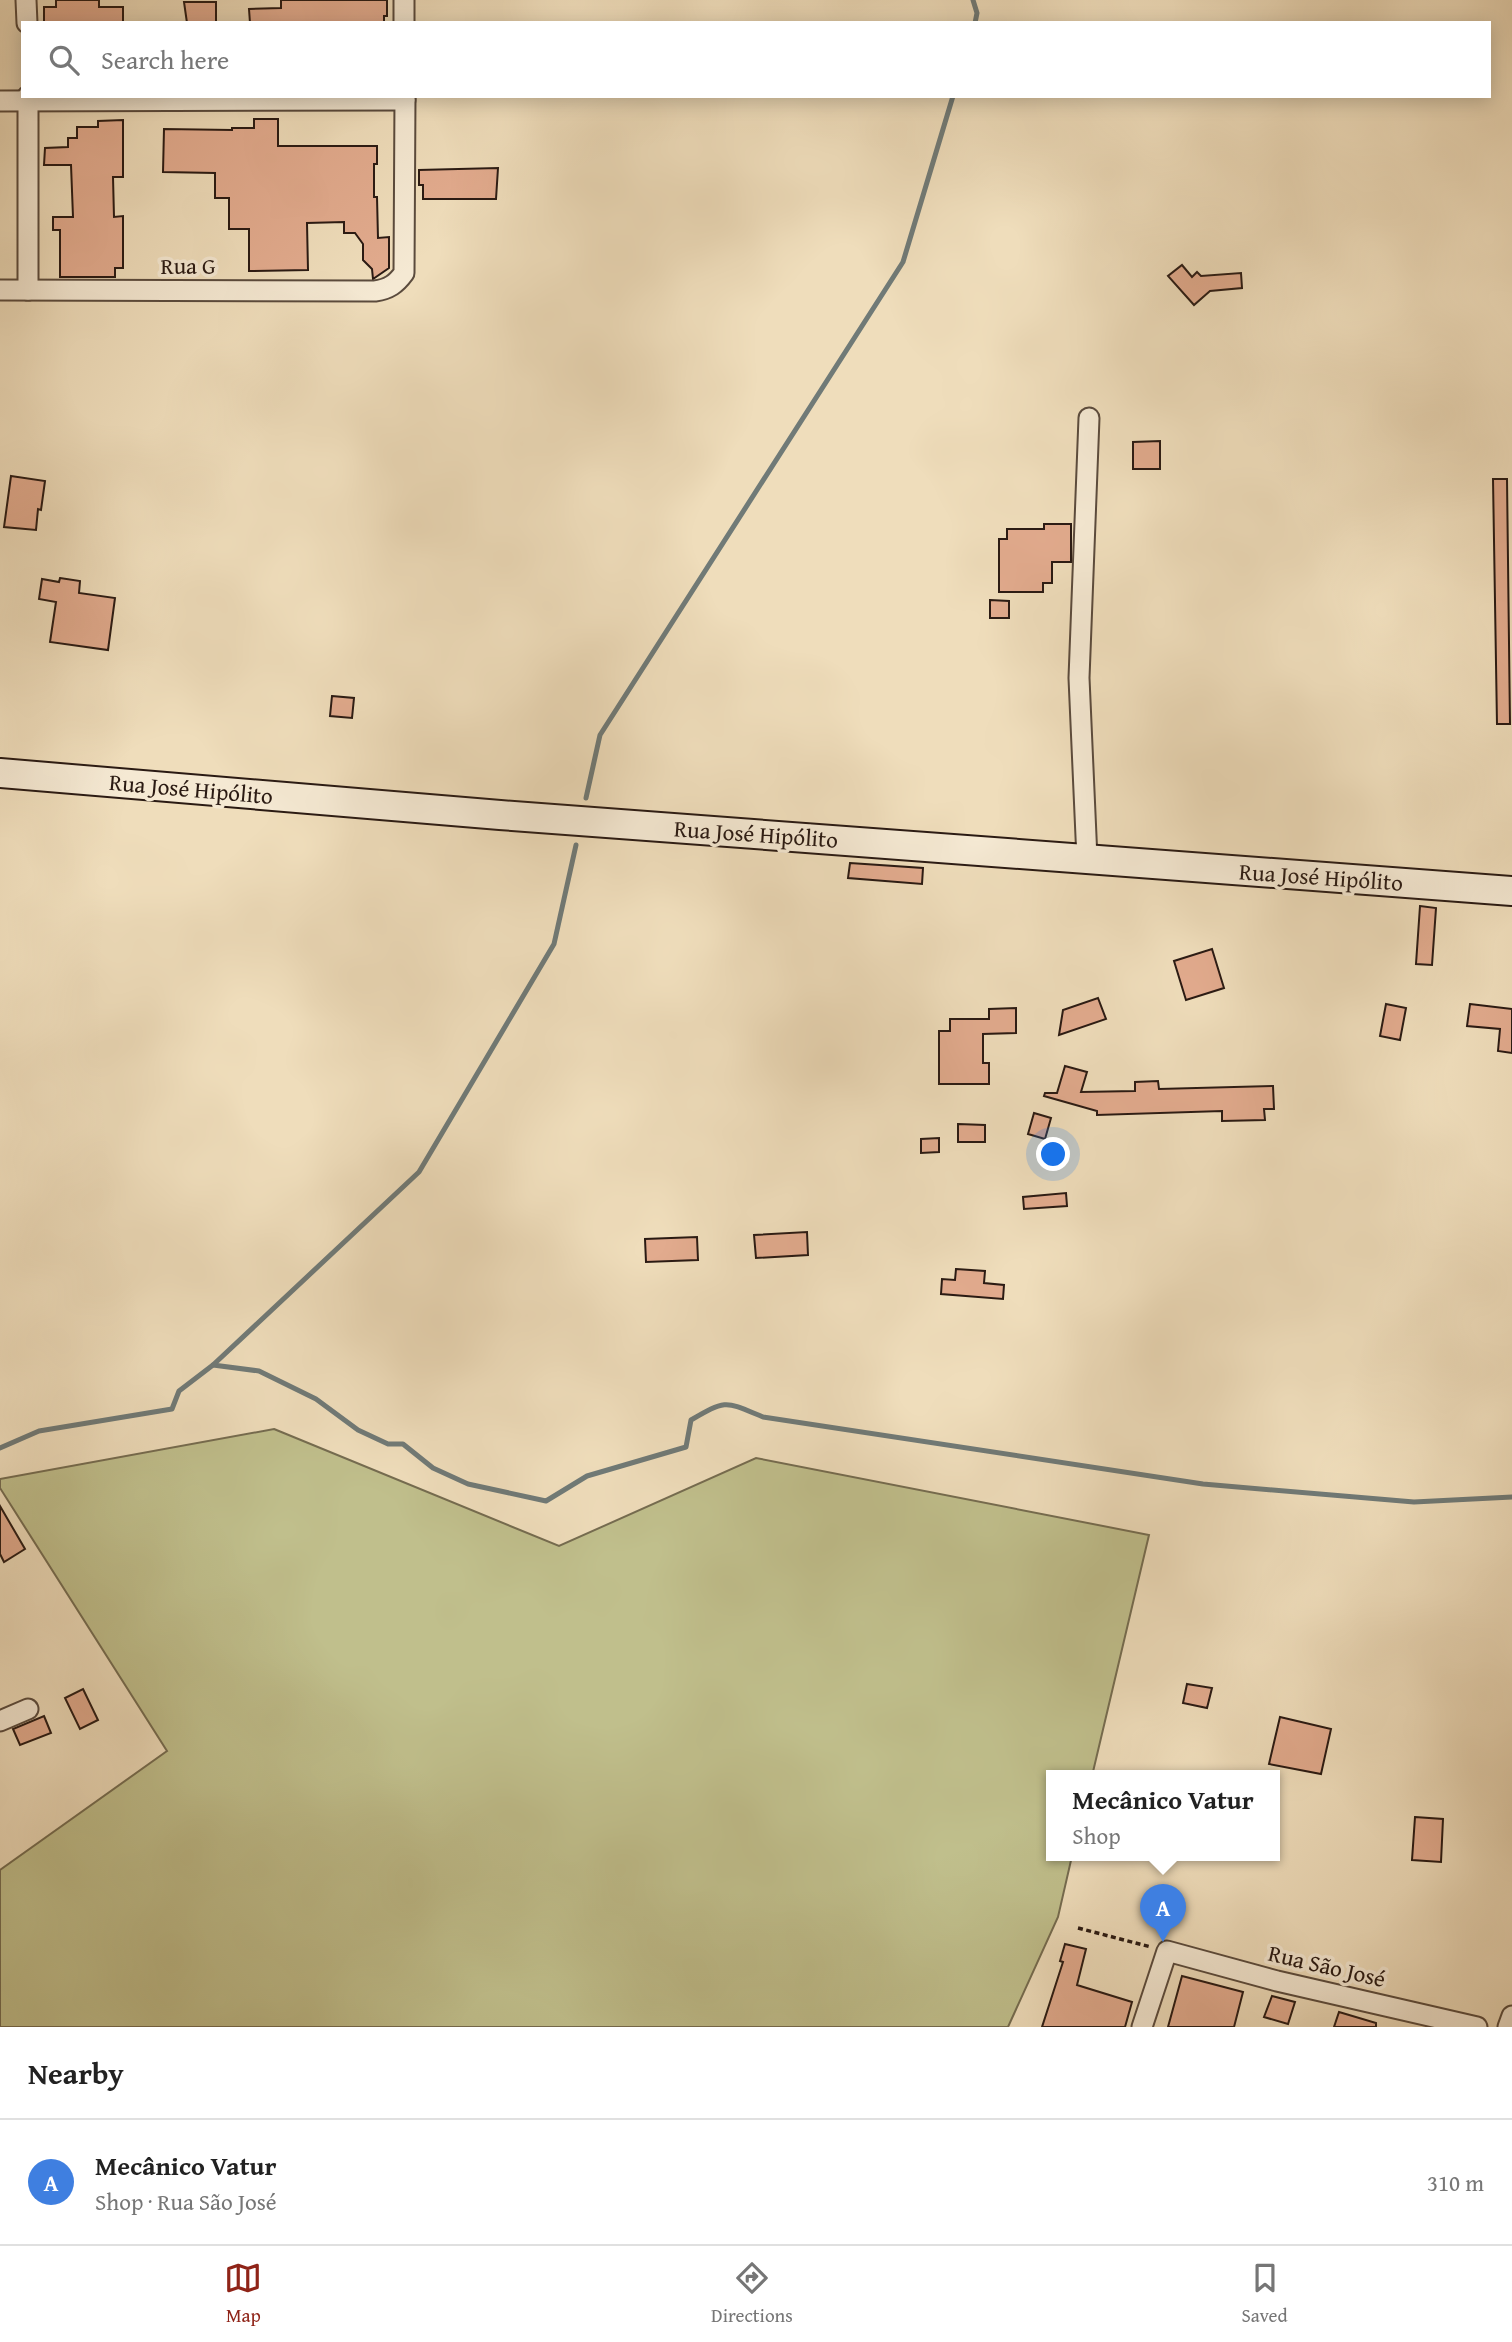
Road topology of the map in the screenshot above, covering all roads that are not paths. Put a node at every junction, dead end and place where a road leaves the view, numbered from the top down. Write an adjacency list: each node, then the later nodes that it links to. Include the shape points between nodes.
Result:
1 (26, 0): 3 (street)
2 (404, 0): 4 (street)
3 (27, 21)
4 (404, 21)
5 (28, 98): 6 (street); 7 (street); 9 (street)
6 (405, 98): 9 (street, Rua G, via 404,273 394,285 375,291)
7 (0, 101)
8 (0, 290): 9 (street, Rua G)
9 (28, 290)
10 (1089, 418): 12 (street, via 1079,678)
11 (0, 773): 12 (street, Rua José Hipólito)
12 (1087, 859): 13 (street, Rua José Hipólito)
13 (1512, 891)
14 (27, 1709): 15 (street)
15 (0, 1721)
16 (1512, 2016): 20 (street)
17 (1397, 2018): 18 (street, Rua São José, via 1167,1951); 19 (street, Rua São José)
18 (1142, 2027)
19 (1477, 2027)
20 (1508, 2027)

